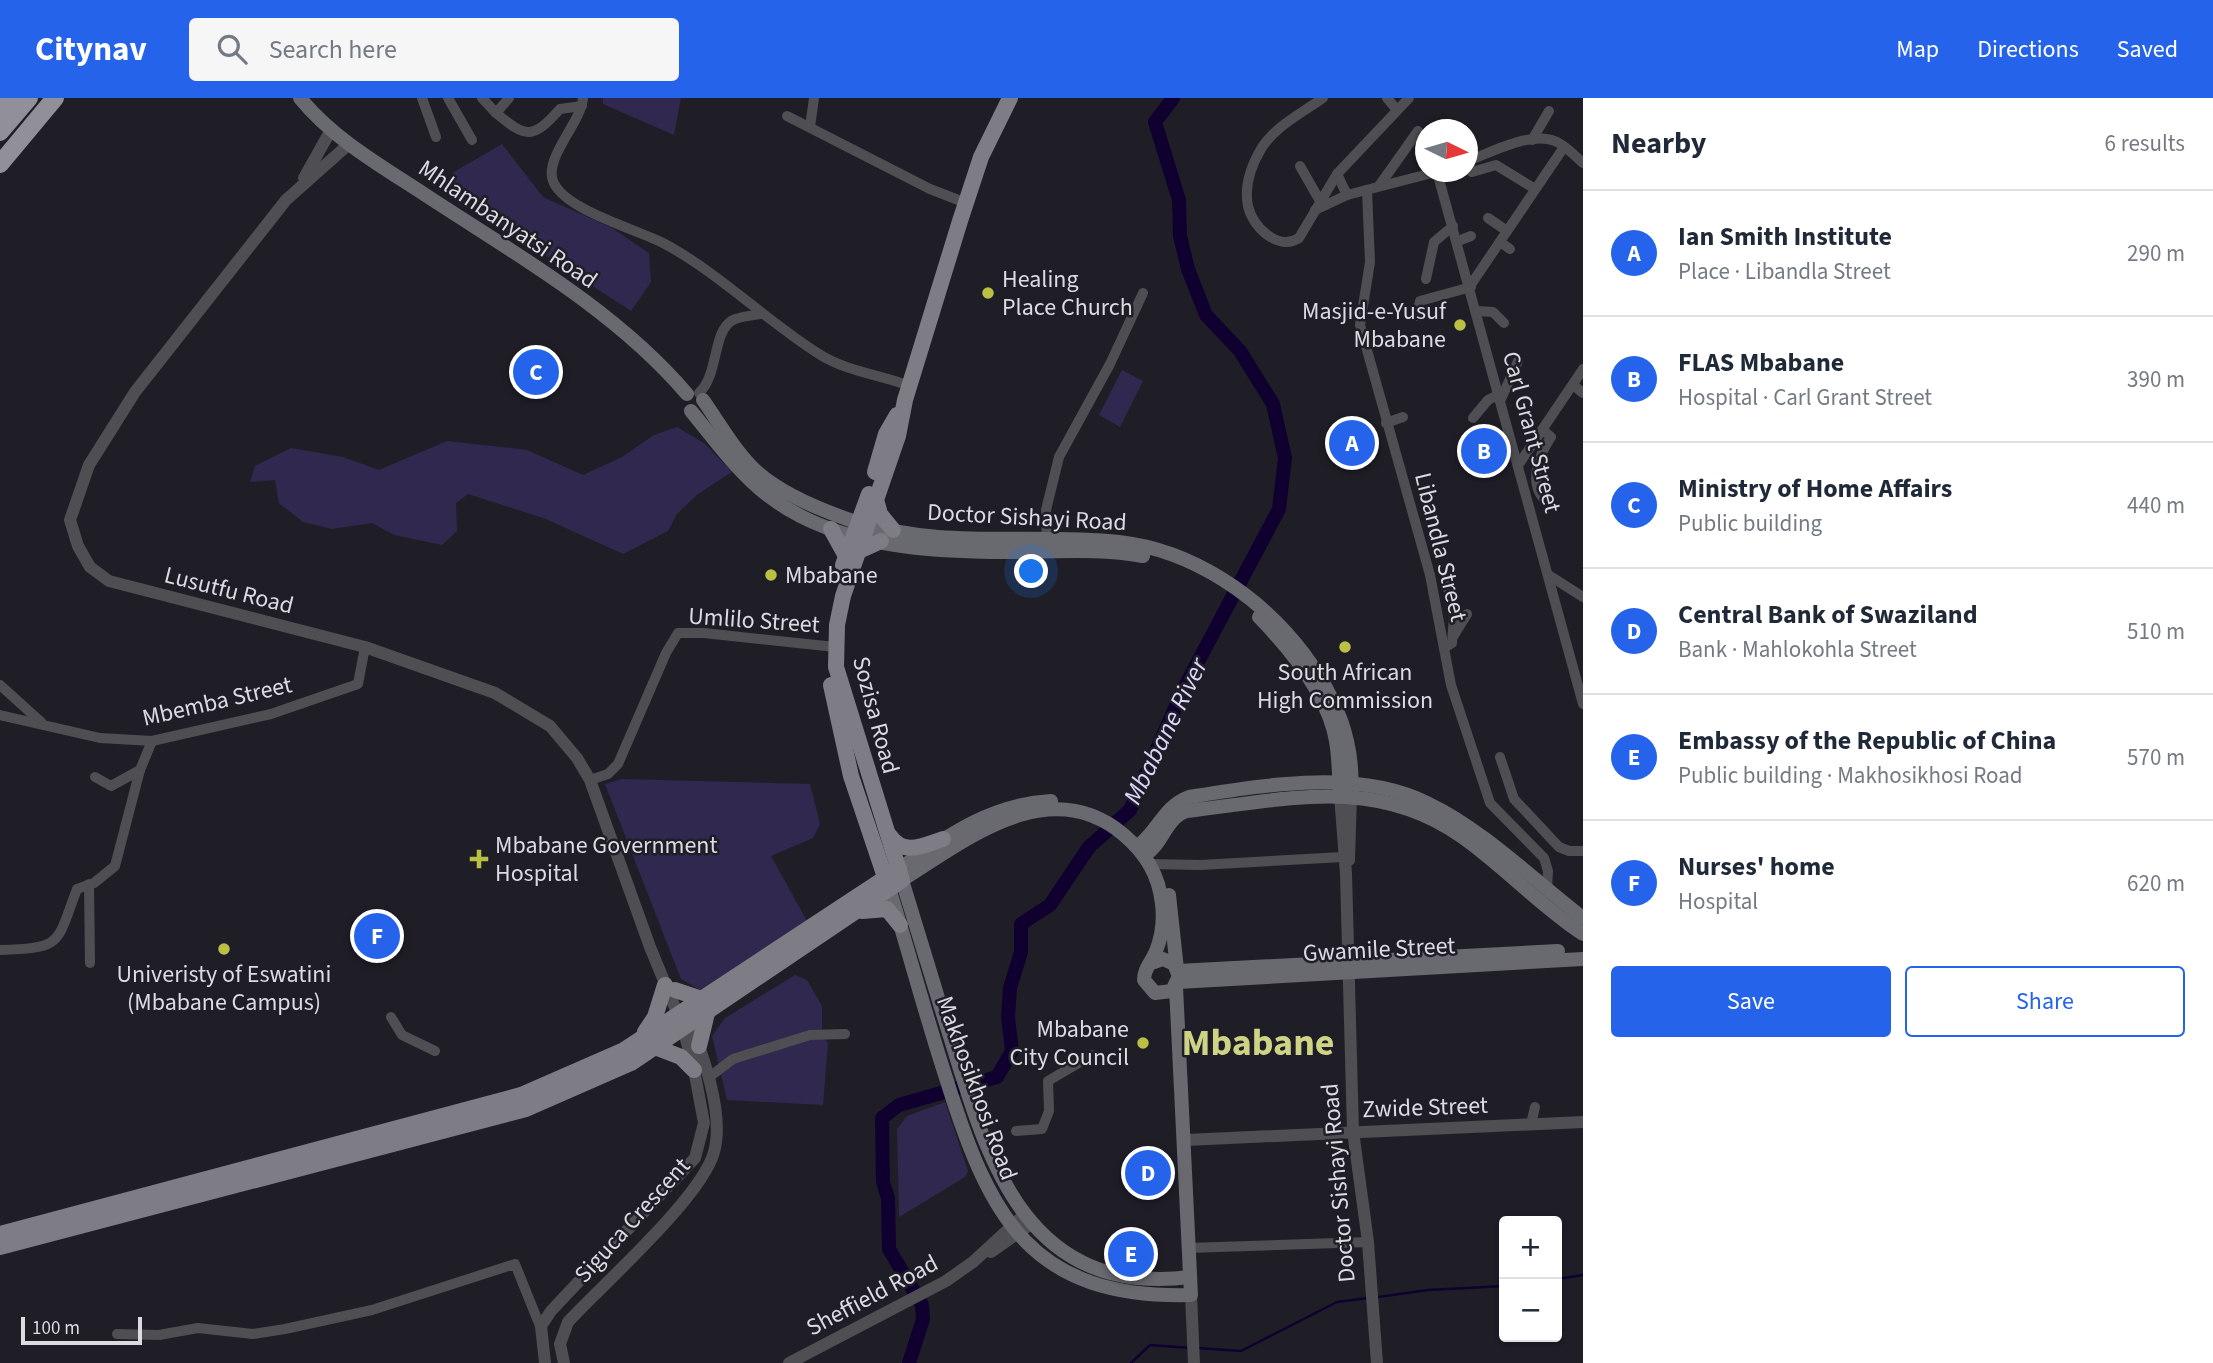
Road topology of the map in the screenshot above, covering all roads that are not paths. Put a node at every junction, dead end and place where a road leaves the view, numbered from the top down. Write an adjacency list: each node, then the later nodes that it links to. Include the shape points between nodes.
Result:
1 (10, 98): 18 (highway)
2 (29, 98): 23 (highway)
3 (43, 98): 30 (highway)
4 (55, 98): 33 (highway)
5 (300, 98): 22 (main road, Mhlambanyatsi Road)
6 (422, 98): 25 (street)
7 (448, 98): 27 (street)
8 (482, 98): 19 (street)
9 (509, 98): 19 (street)
10 (814, 98): 21 (street)
11 (1010, 98): 44 (main road, Sozisa Road)
12 (1323, 98): 45 (street, via 1262,147 1247,184 1252,218 1271,238 1294,241)
13 (1387, 98): 16 (street)
14 (1409, 98): 16 (street)
15 (583, 102): 19 (street, via 560,109 546,127 529,133 516,130); 57 (street, via 553,162 551,173 557,190 587,210 664,244)
16 (1397, 110): 36 (street)
17 (1549, 111): 26 (street)
18 (0, 113)
19 (496, 113)
20 (788, 116): 21 (street)
21 (810, 127): 44 (street)
22 (331, 130): 28 (main road, Mhlambanyatsi Road); 42 (street, Lusutfu Road)
23 (0, 132)
24 (1415, 135): 39 (street)
25 (436, 136)
26 (1532, 139): 29 (street, via 1543,138); 31 (street)
27 (472, 140)
28 (349, 144): 42 (street, Lusutfu Road); 65 (main road, Mhlambanyatsi Road, via 620,328)
29 (1564, 147): 32 (street); 40 (street)
30 (0, 149)
31 (1478, 158)
32 (1583, 163)
33 (0, 164)
34 (1300, 166): 45 (street)
35 (1478, 170): 40 (street, via 1496,165)
36 (1337, 174): 43 (street); 45 (street)
37 (1415, 177): 39 (street)
38 (1439, 182): 47 (street, Carl Grant Street)
39 (1379, 186): 41 (street)
40 (1535, 189): 48 (street)
41 (1367, 190): 43 (street); 69 (street, Libandla Street, via 1370,262 1360,325)
42 (294, 193): 85 (street, Lusutfu Road, via 135,392 89,466 70,520 90,567 109,581)
43 (1347, 195): 45 (street)
44 (965, 203): 63 (main road, Sozisa Road)
45 (1318, 206)
46 (1488, 218): 48 (street)
47 (1453, 226): 50 (street, Carl Grant Street); 53 (street, via 1434,242)
48 (1507, 231): 51 (street)
49 (1471, 236): 50 (street)
50 (1458, 241): 54 (street, Carl Grant Street)
51 (1500, 242): 52 (street); 54 (street)
52 (1510, 249)
53 (1426, 279)
54 (1470, 287): 56 (street, Carl Grant Street); 58 (street, via 1420,301)
55 (1143, 293): 77 (street, via 1059,457 1046,510)
56 (1477, 311): 59 (street, via 1493,312); 66 (street, Carl Grant Street)
57 (760, 314): 63 (street, via 820,356); 65 (street, via 726,325 712,375)
58 (1417, 316)
59 (1504, 323)
60 (1518, 361): 66 (street)
61 (1583, 369): 62 (street)
62 (1573, 385): 64 (street); 70 (street)
63 (907, 393): 73 (main road, Sozisa Road, via 886,435)
64 (1583, 393)
65 (696, 396): 74 (main road, via 699,409 691,411 751,481 807,520); 75 (main road, Mhlambanyatsi Road, via 757,472)
66 (1500, 397): 68 (street, via 1488,400); 71 (street, Carl Grant Street)
67 (1403, 417): 69 (street)
68 (1473, 418)
69 (1386, 423): 86 (street, Libandla Street, via 1430,575)
70 (1543, 430): 71 (street); 72 (street, via 1551,436 1539,454 1537,470 1542,499)
71 (1518, 464): 79 (street, Carl Grant Street)
72 (1548, 503)
73 (871, 504): 75 (main road, Sozisa Road); 75 (main road); 75 (main road, via 880,514)
74 (831, 529): 75 (main road)
75 (864, 535): 76 (main road, Doctor Sishayi Road); 78 (main road, Doctor Sishayi Road); 84 (main road, Sozisa Road, via 826,623)
76 (950, 539): 77 (main road, Doctor Sishayi Road); 78 (main road)
77 (1047, 546): 78 (main road, Doctor Sishayi Road); 96 (main road, Doctor Sishayi Road, via 1142,556 1226,586 1249,602 1319,698 1336,741)
78 (959, 552)
79 (1550, 576): 81 (street); 88 (street, Carl Grant Street)
80 (1447, 583): 83 (street)
81 (1583, 597)
82 (1467, 614): 83 (street)
83 (1454, 635): 86 (street)
84 (830, 646): 95 (street, Umlilo Street, via 678,633 618,764 608,774); 98 (main road, Sozisa Road); 101 (main road, Sozisa Road, via 851,776)
85 (365, 647): 91 (street, Mbemba Street, via 358,684 271,714); 95 (street, Lusutfu Road, via 495,694 534,714 550,726)
86 (1444, 648): 107 (street, Libandla Street, via 1451,685 1490,803 1544,858)
87 (0, 685): 90 (street)
88 (1583, 704)
89 (0, 715): 90 (street, Mbemba Street)
90 (43, 723): 91 (street, Mbemba Street, via 100,738)
91 (152, 741): 93 (street)
92 (1500, 757): 100 (street, via 1514,799 1559,847)
93 (140, 770): 94 (street, via 111,786); 106 (street, via 120,855 107,873)
94 (95, 778)
95 (590, 780): 120 (street, Lusutfu Road, via 650,947)
96 (1346, 788): 102 (main road, via 1189,797 1171,806); 103 (street, Doctor Sishayi Road); 104 (street, Doctor Sishayi Road, via 1350,857); 107 (main road, via 1383,787 1430,804); 112 (main road, via 1403,805 1450,829)
97 (1104, 817): 99 (main road, via 1068,801 1026,802 977,819); 102 (main road); 105 (main road, via 1060,809 1003,820)
98 (886, 831): 99 (main road, via 901,848); 105 (main road, Sozisa Road)
99 (943, 839): 105 (main road)
100 (1583, 851)
101 (877, 852): 105 (main road, Sozisa Road); 108 (main road, via 874,871)
102 (1147, 854): 103 (street, via 1254,863); 117 (main road, via 1159,888 1162,927); 119 (main road, via 1174,924)
103 (1343, 857): 104 (street, Doctor Sishayi Road)
104 (1346, 874): 118 (street, Doctor Sishayi Road)
105 (894, 878): 108 (main road); 109 (main road); 111 (main road, Makhosikhosi Road); 138 (main road, Makhosikhosi Road, via 993,1162)
106 (89, 884): 113 (street, via 77,889 62,934 51,944); 116 (street)
107 (1547, 890): 110 (main road)
108 (857, 895): 122 (main road)
109 (855, 912): 111 (main road, via 881,908 892,912); 122 (main road)
110 (1583, 918)
111 (900, 925): 139 (main road, Makhosikhosi Road, via 917,992 978,1171)
112 (1583, 934)
113 (0, 950)
114 (1583, 950): 118 (main road, Gwamile Street)
115 (1583, 959): 118 (main road, Gwamile Street)
116 (90, 963)
117 (1149, 964): 119 (main road, via 1163,959); 121 (main road, via 1144,980)
118 (1349, 968): 119 (main road, Gwamile Street); 136 (street, Doctor Sishayi Road)
119 (1177, 977): 121 (main road, via 1167,993); 125 (main road)
120 (670, 988): 122 (main road); 124 (street, Lusutfu Road); 127 (main road)
121 (1155, 993): 125 (main road, via 1172,1009)
122 (704, 1006): 124 (main road); 128 (main road)
123 (391, 1017): 129 (street, via 402,1035)
124 (684, 1019): 127 (main road); 128 (street, Siguca Crescent); 131 (street, Siguca Crescent)
125 (1179, 1032): 137 (main road)
126 (845, 1034): 131 (street, via 810,1035)
127 (647, 1043): 131 (main road, via 681,1057); 140 (main road, via 521,1095); 142 (main road, via 631,1063 526,1108)
128 (699, 1046): 131 (street, Siguca Crescent)
129 (435, 1051)
130 (1093, 1055): 135 (street, via 1048,1081 1049,1111 1042,1129)
131 (701, 1074): 146 (street, Siguca Crescent, via 704,1123 695,1158 551,1311 541,1325); 148 (street, Siguca Crescent, via 717,1125 707,1170 684,1201 568,1322)
132 (1535, 1107): 134 (street)
133 (1583, 1122): 134 (street, Zwide Street)
134 (1531, 1124): 136 (street, Zwide Street)
135 (1016, 1131)
136 (1353, 1131): 137 (street, Zwide Street); 141 (street, Doctor Sishayi Road)
137 (1186, 1140): 143 (main road)
138 (1028, 1219): 139 (street, Sheffield Road); 144 (main road, Makhosikhosi Road, via 1065,1252 1106,1272 1126,1278)
139 (1016, 1230): 145 (main road, Makhosikhosi Road, via 1044,1258 1099,1286 1131,1294); 152 (street, Sheffield Road, via 934,1288)
140 (0, 1234)
141 (1368, 1242): 143 (street); 153 (street, Doctor Sishayi Road)
142 (0, 1247)
143 (1188, 1248): 144 (main road)
144 (1190, 1277): 145 (main road)
145 (1191, 1295): 149 (street)
146 (542, 1332): 147 (street, via 515,1264 372,1310 285,1329 253,1334 198,1328 159,1335); 148 (street); 150 (street)
147 (117, 1334)
148 (561, 1336): 151 (street)
149 (1194, 1361)
150 (545, 1363)
151 (564, 1363)
152 (789, 1363)
153 (1377, 1363)

